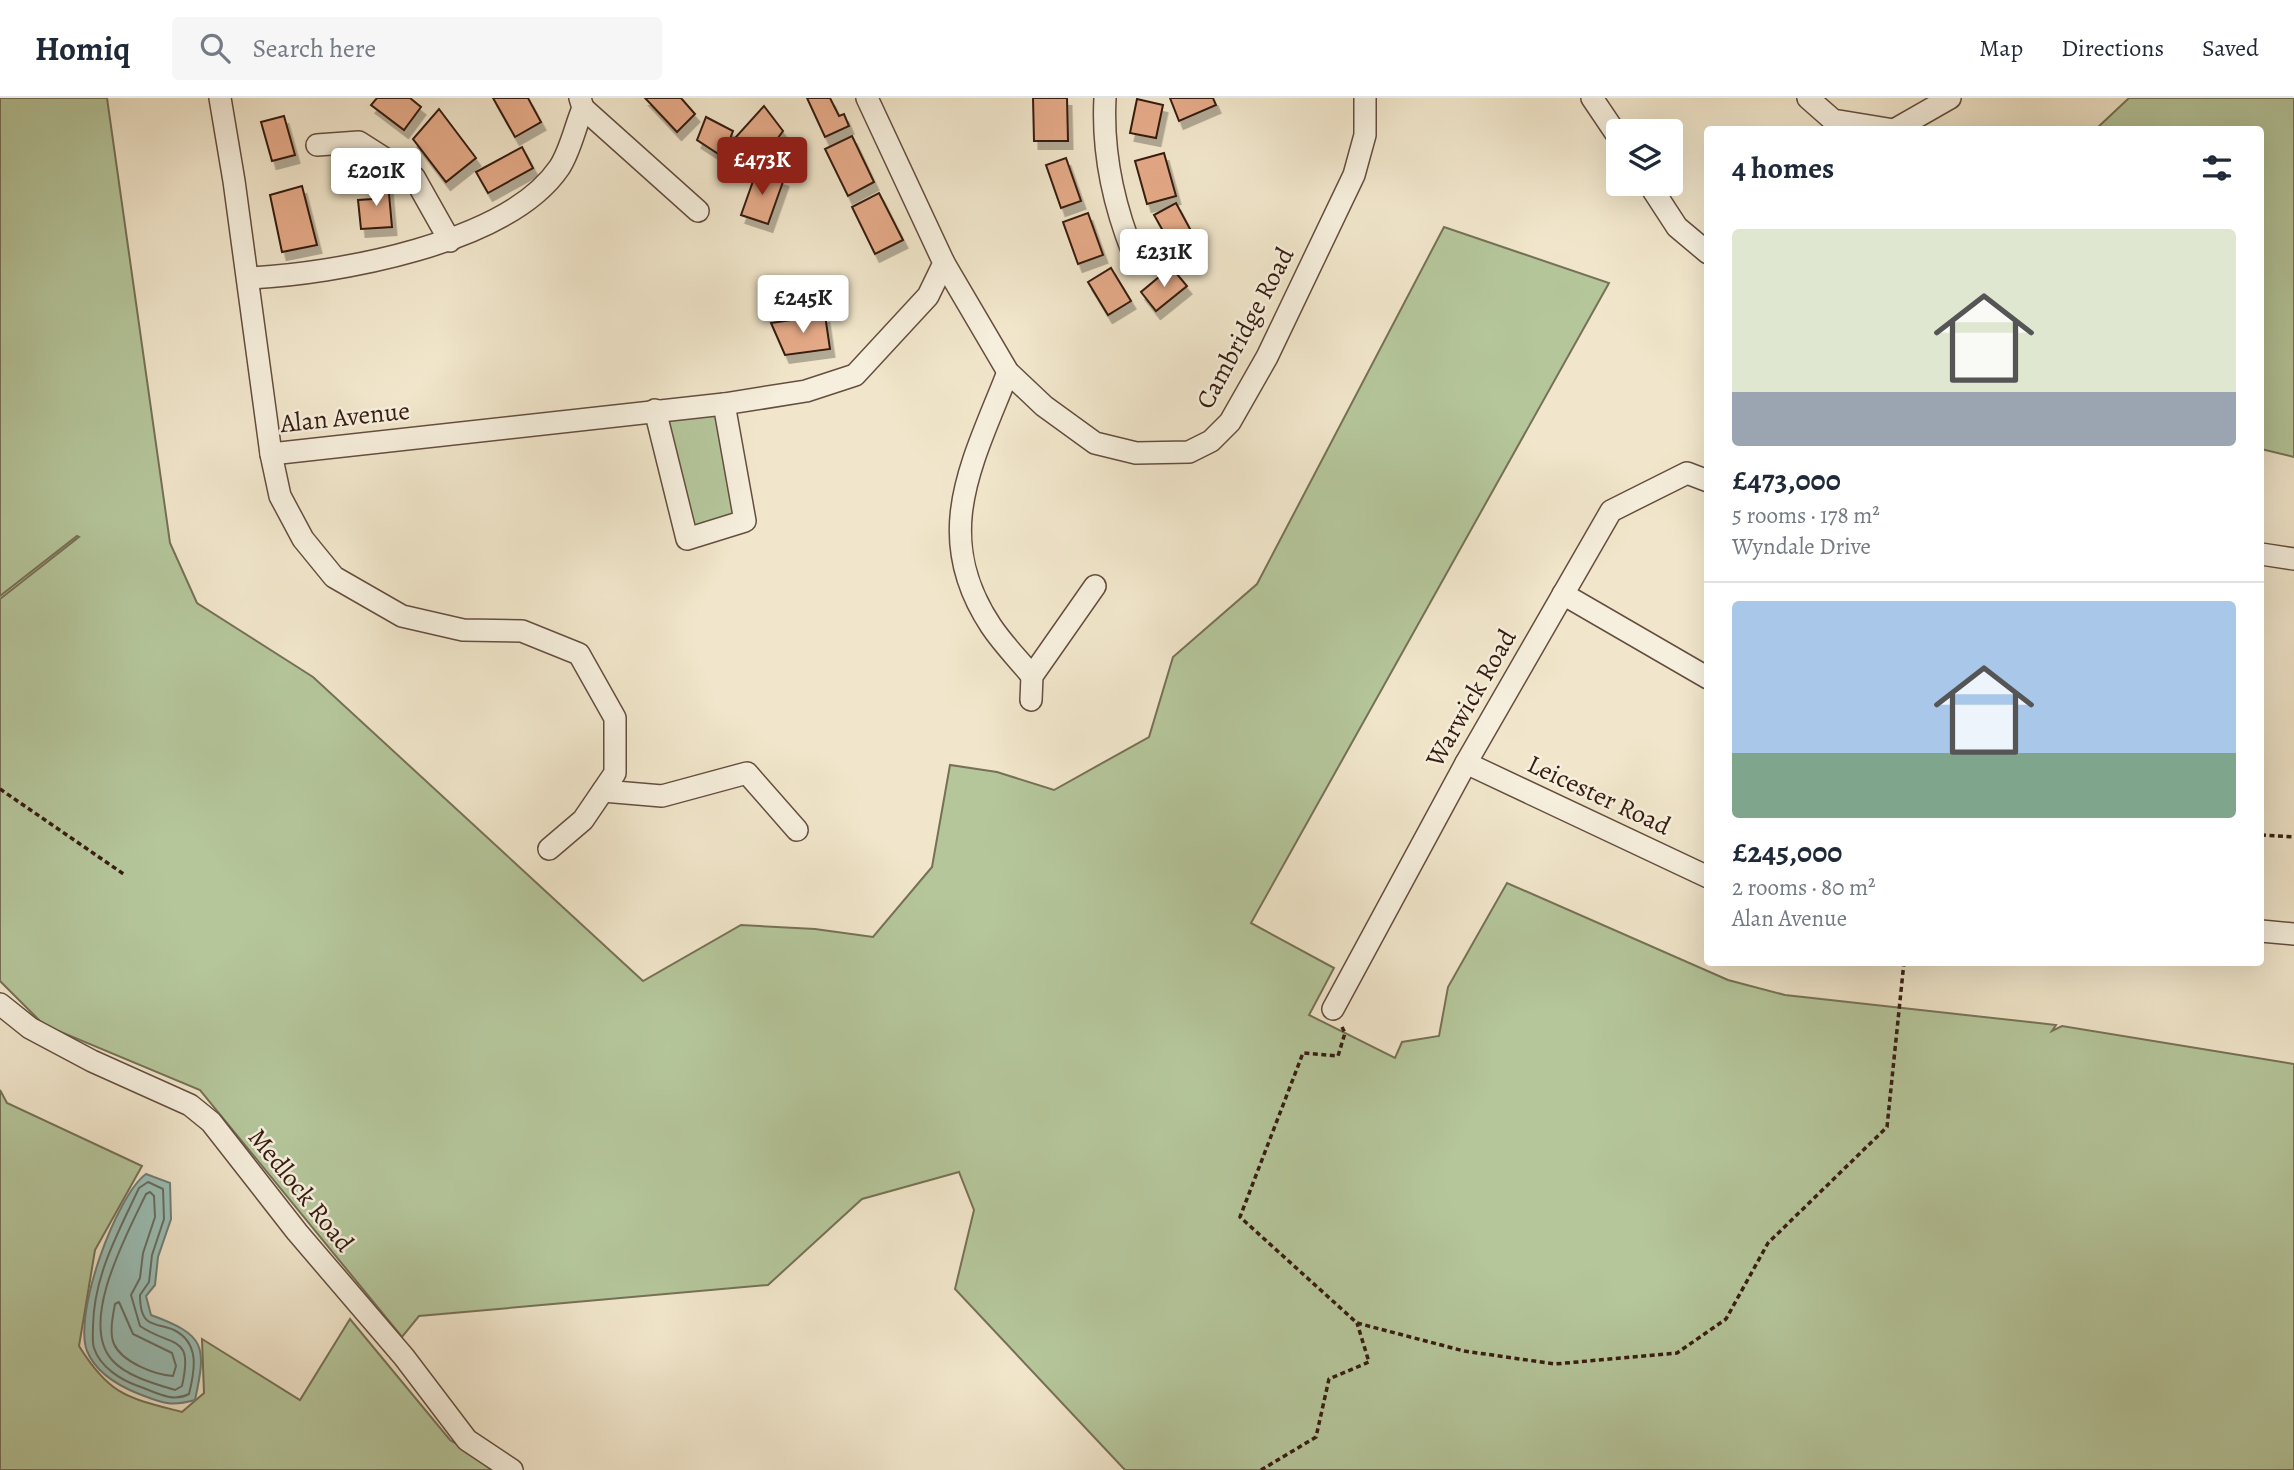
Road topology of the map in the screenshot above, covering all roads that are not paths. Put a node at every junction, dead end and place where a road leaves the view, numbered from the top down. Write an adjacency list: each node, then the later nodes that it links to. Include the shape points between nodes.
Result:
1 (220, 98): 19 (street, Alan Avenue)
2 (867, 98): 18 (street)
3 (1105, 98): 17 (street, via 1107,164 1119,219)
4 (1365, 98): 20 (street, Cambridge Road, via 1365,135 1338,212 1267,357 1230,422 1211,441 1189,452 1136,453 1095,443 1044,406)
5 (1592, 98): 9 (street)
6 (1808, 98): 10 (street)
7 (1950, 98): 11 (street)
8 (582, 103): 14 (street); 15 (street, via 559,168 518,209)
9 (1606, 119)
10 (1830, 125)
11 (1901, 126)
12 (317, 145): 15 (street, via 359,142 414,177)
13 (1657, 196): 16 (street, via 1677,227)
14 (698, 211)
15 (450, 241): 19 (street, via 299,276)
16 (1704, 250)
17 (1135, 258)
18 (944, 263): 20 (street, Cambridge Road); 21 (street, Alan Avenue, via 928,296 855,375 806,391)
19 (248, 278): 23 (street, Alan Avenue)
20 (1008, 372): 29 (street, via 964,488 959,523 962,559 973,594 991,627)
21 (724, 404): 22 (street, Alan Avenue); 22 (street, via 745,521 687,539)
22 (655, 410): 23 (street, Alan Avenue)
23 (271, 454): 33 (street, via 280,496 303,539 334,577 402,616 463,630 523,631 579,654 615,719 615,773)
24 (1704, 479): 28 (street, Warwick Road, via 1687,473 1611,510)
25 (2264, 554): 26 (street)
26 (2294, 559)
27 (1095, 586): 29 (street)
28 (1563, 594): 30 (street); 32 (street, Warwick Road)
29 (1032, 676): 31 (street)
30 (1704, 676)
31 (1031, 700)
32 (1466, 763): 36 (street, Leicester Road); 40 (street, Warwick Road)
33 (603, 791): 34 (street, via 662,796 747,773); 35 (street, via 583,820)
34 (797, 830)
35 (549, 849)
36 (1704, 875)
37 (2264, 931): 38 (street)
38 (2294, 934)
39 (0, 1004): 41 (street, Medlock Road, via 30,1028 190,1105 211,1122 467,1440)
40 (1333, 1009)
41 (512, 1470)

